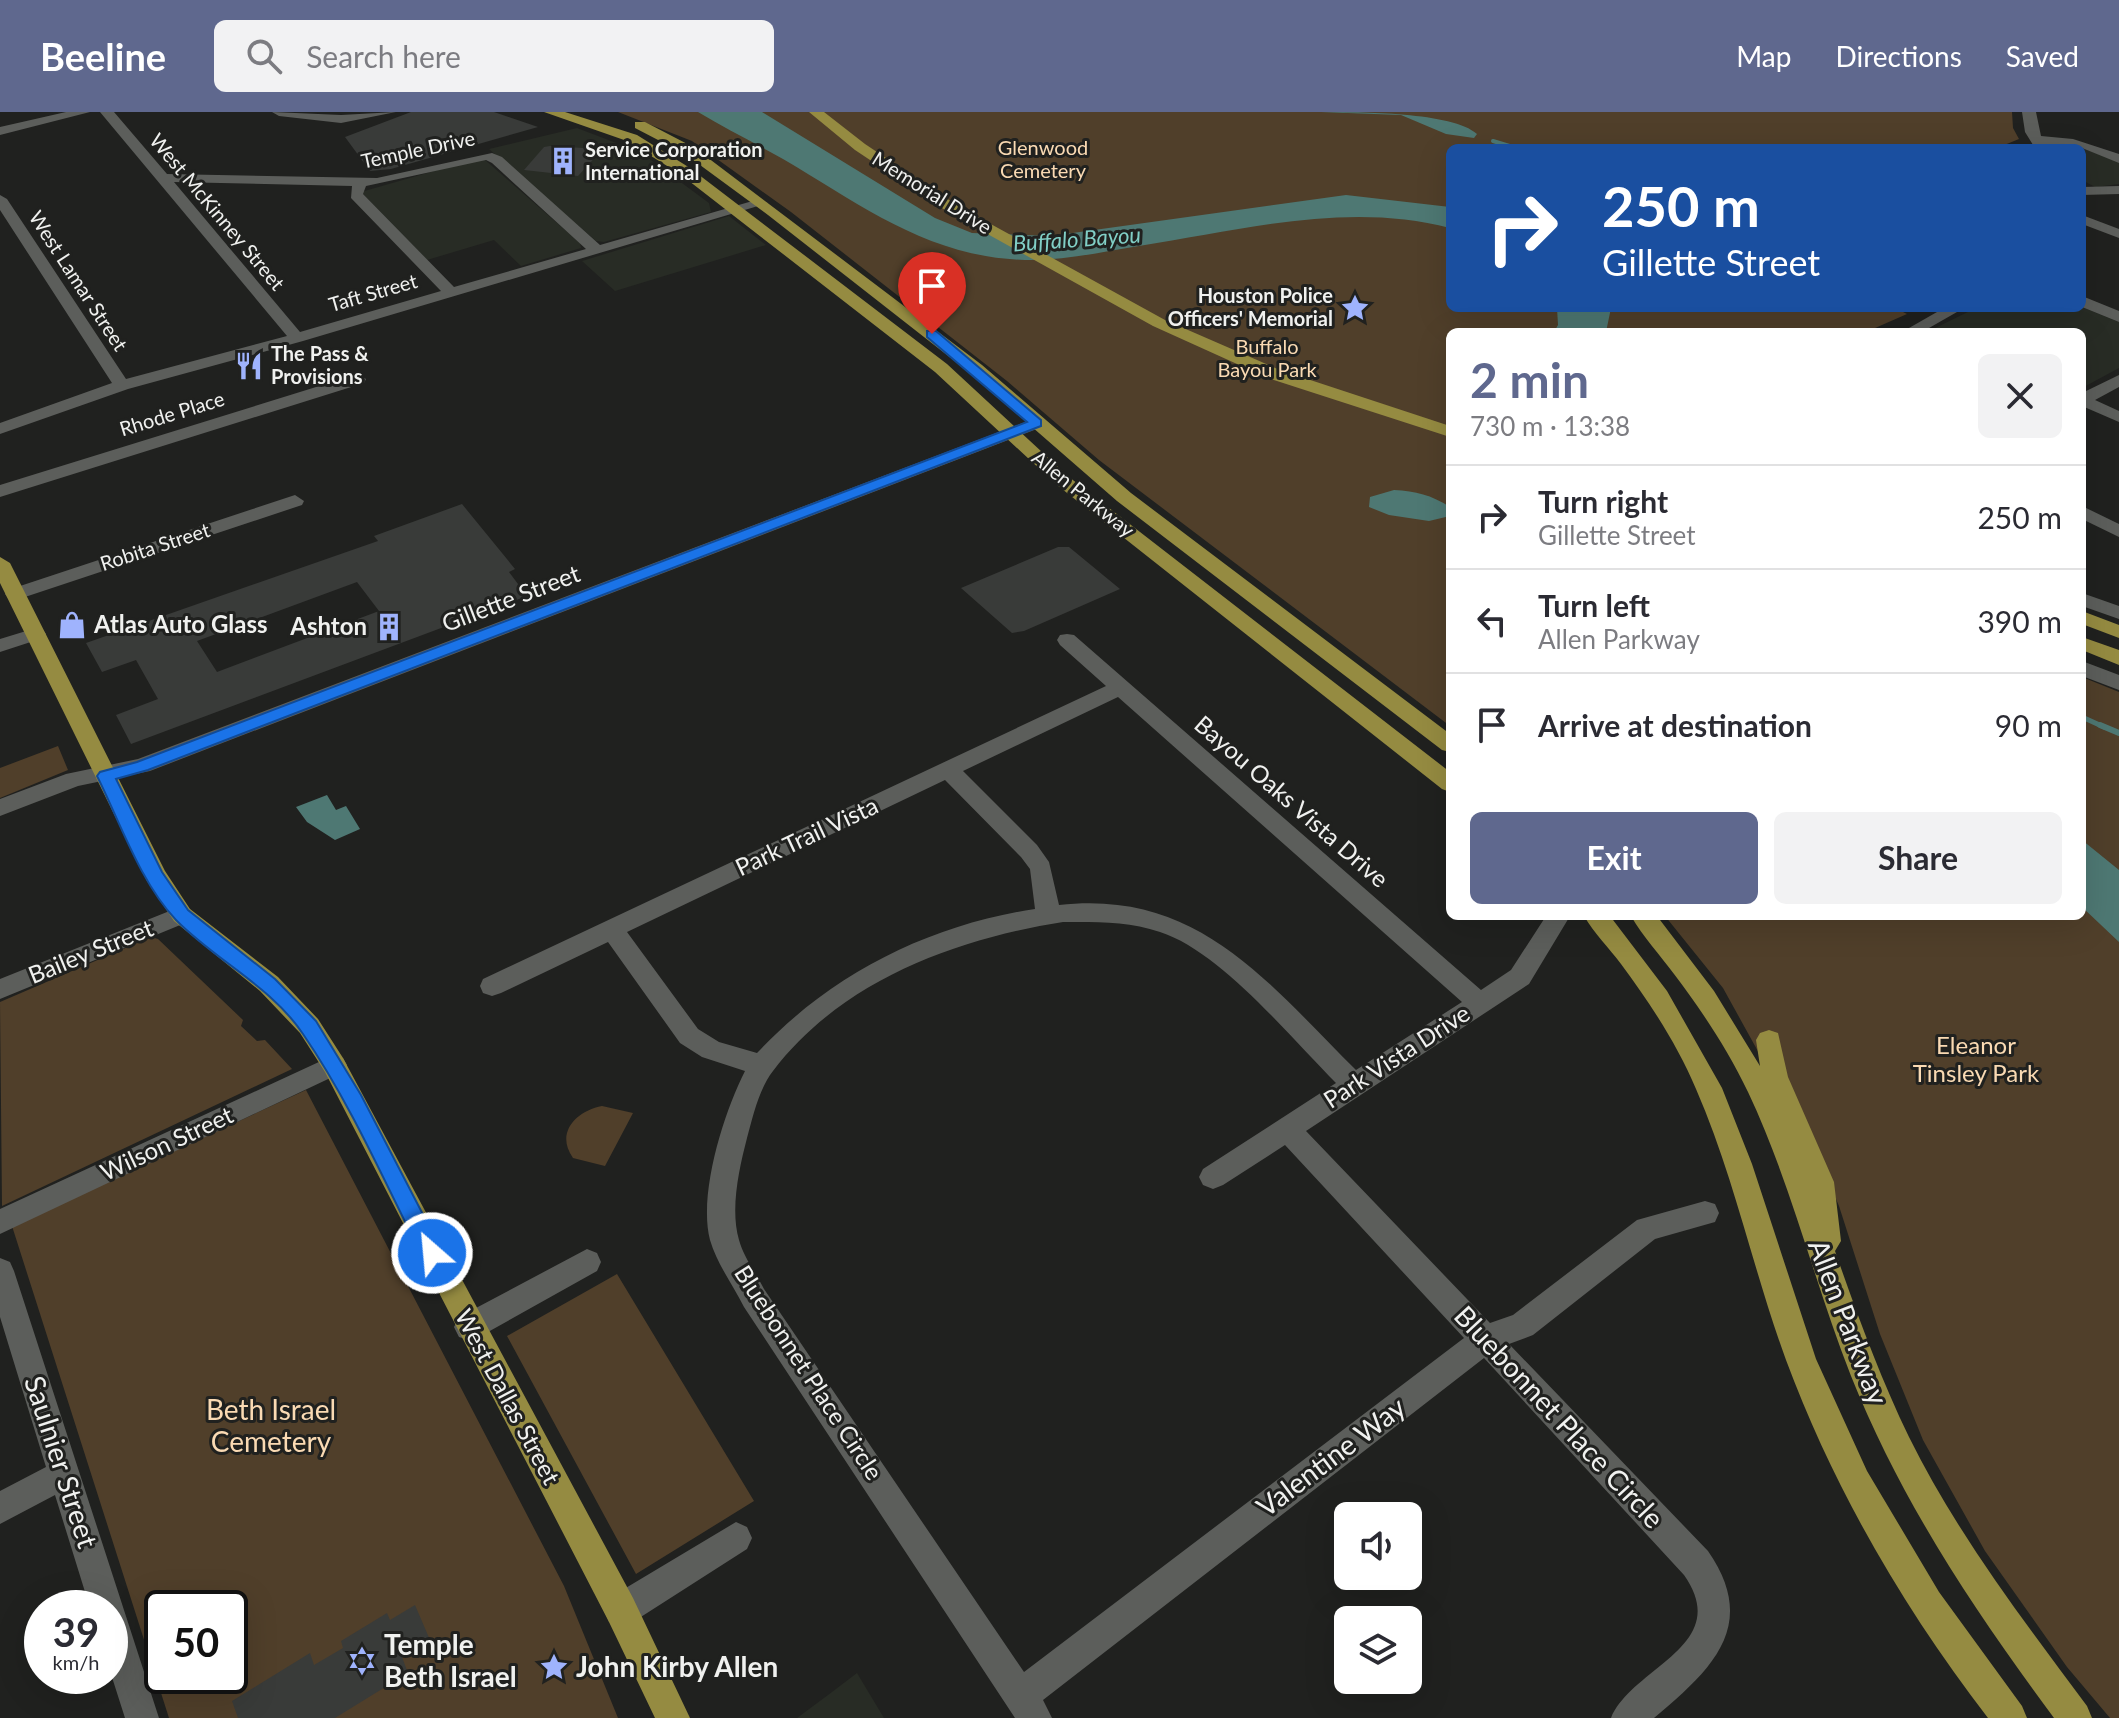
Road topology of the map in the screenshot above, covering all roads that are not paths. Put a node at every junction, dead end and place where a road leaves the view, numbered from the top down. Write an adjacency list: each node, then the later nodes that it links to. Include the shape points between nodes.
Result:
1 (83, 112): 11 (street)
2 (107, 112): 16 (street, West McKinney Street)
3 (279, 112): 10 (street, via 341,119)
4 (389, 112): 10 (street)
5 (551, 112): 22 (main road, Allen Parkway, via 659,151)
6 (596, 112): 21 (main road, Allen Parkway, via 667,137)
7 (816, 112): 38 (main road, Memorial Drive, via 900,175 1159,323 1234,358)
8 (840, 112): 38 (main road, Memorial Drive, via 944,186 1175,316)
9 (2029, 112): 12 (street)
10 (370, 114)
11 (0, 131)
12 (2040, 144): 13 (street)
13 (2077, 144)
14 (2086, 147): 15 (street)
15 (2119, 159)
16 (162, 178): 17 (street, Temple Drive); 31 (street, West McKinney Street)
17 (360, 183): 25 (street, Temple Drive, via 493,157); 26 (street, via 356,195)
18 (2119, 190): 19 (street)
19 (2086, 191)
20 (0, 199): 34 (street, West Lamar Street)
21 (761, 203): 22 (street, Taft Street); 41 (main road, Allen Parkway, via 953,351)
22 (736, 210): 25 (street, Taft Street); 44 (main road, Allen Parkway, via 941,368)
23 (2086, 219): 24 (street)
24 (2119, 234)
25 (597, 251): 26 (street, Taft Street)
26 (451, 293): 31 (street, Taft Street)
27 (2086, 303): 29 (street)
28 (1948, 312): 30 (street)
29 (2119, 317)
30 (1918, 328)
31 (297, 338): 34 (street, Taft Street)
32 (358, 379): 45 (street, Rhode Place)
33 (2119, 380): 36 (street)
34 (122, 385): 42 (street, Taft Street)
35 (1025, 387): 41 (main road)
36 (2086, 398)
37 (2086, 402): 40 (street)
38 (1423, 416): 39 (main road, Memorial Drive); 43 (main road, Memorial Drive)
39 (1446, 417)
40 (2119, 417)
41 (1036, 423): 44 (street, Gillette Street); 63 (main road, Allen Parkway, via 1124,497)
42 (0, 429)
43 (1446, 430)
44 (1011, 433): 65 (street, Gillette Street, via 422,661); 66 (main road, Allen Parkway, via 1063,481)
45 (0, 491)
46 (295, 501): 50 (street, Robita Street)
47 (2086, 514): 48 (street)
48 (2119, 531)
49 (0, 563): 50 (main road, West Dallas Street)
50 (15, 594): 55 (main road, West Dallas Street)
51 (2086, 601): 52 (street)
52 (2119, 613)
53 (2086, 619): 54 (main road)
54 (2119, 632)
55 (36, 634): 58 (street); 65 (main road, West Dallas Street)
56 (1067, 640): 62 (street, Bayou Oaks Vista Drive)
57 (2086, 645): 59 (main road)
58 (0, 646)
59 (2119, 658)
60 (2086, 670): 61 (street)
61 (2119, 683)
62 (1121, 687): 64 (street, Park Trail Vista); 76 (street, Bayou Oaks Vista Drive)
63 (1446, 742)
64 (949, 770): 68 (street, via 1041,868); 73 (street, Park Trail Vista)
65 (106, 776): 67 (street, Gillette Street, via 74,779); 69 (main road, West Dallas Street, via 155,875)
66 (1446, 781)
67 (0, 808)
68 (1048, 914): 79 (street, Bluebonnet Place Circle, via 971,931 884,968 815,1011); 80 (street, Bluebonnet Place Circle, via 1131,916 1167,924 1211,947)
69 (182, 915): 75 (street, Bailey Street); 78 (main road, West Dallas Street, via 269,984 309,1026)
70 (1556, 920): 76 (street, Park Vista Drive, via 1520,977)
71 (1599, 920): 97 (main road, Allen Parkway, via 1669,1016 1709,1087 1815,1396 1884,1535 1923,1601)
72 (1646, 920): 87 (main road, Allen Parkway, via 1705,995 1765,1102)
73 (612, 929): 74 (street, Park Trail Vista); 79 (street, via 689,1036 711,1050)
74 (492, 986)
75 (0, 989)
76 (1480, 1003): 80 (street, Park Vista Drive)
77 (1769, 1040): 87 (main road, via 1775,1077 1820,1182)
78 (334, 1065): 84 (street, Wilson Street); 88 (main road, West Dallas Street)
79 (762, 1065): 96 (street, Bluebonnet Place Circle, via 725,1171 723,1234 754,1298)
80 (1354, 1085): 81 (street, Park Vista Drive)
81 (1287, 1129): 82 (street, Park Vista Drive); 89 (street, Bluebonnet Place Circle)
82 (1213, 1177)
83 (1705, 1213): 89 (street, Valentine Way, via 1647,1229 1523,1325)
84 (0, 1222)
85 (587, 1262): 88 (street)
86 (0, 1271): 90 (street, Saulnier Street)
87 (1832, 1283): 101 (main road, Allen Parkway, via 1849,1335 1925,1496 2022,1647)
88 (469, 1327): 94 (main road, West Dallas Street)
89 (1487, 1338): 96 (street, Valentine Way); 100 (street, Bluebonnet Place Circle, via 1696,1563 1714,1593 1714,1623 1705,1646)
90 (64, 1474): 91 (street); 93 (street, Saulnier Street)
91 (0, 1508)
92 (736, 1538): 94 (street)
93 (101, 1590)
94 (621, 1610): 99 (main road, West Dallas Street)
95 (128, 1674): 98 (street)
96 (1028, 1707)
97 (2008, 1717)
98 (142, 1718)
99 (673, 1718)
100 (1628, 1718)
101 (2075, 1718)

